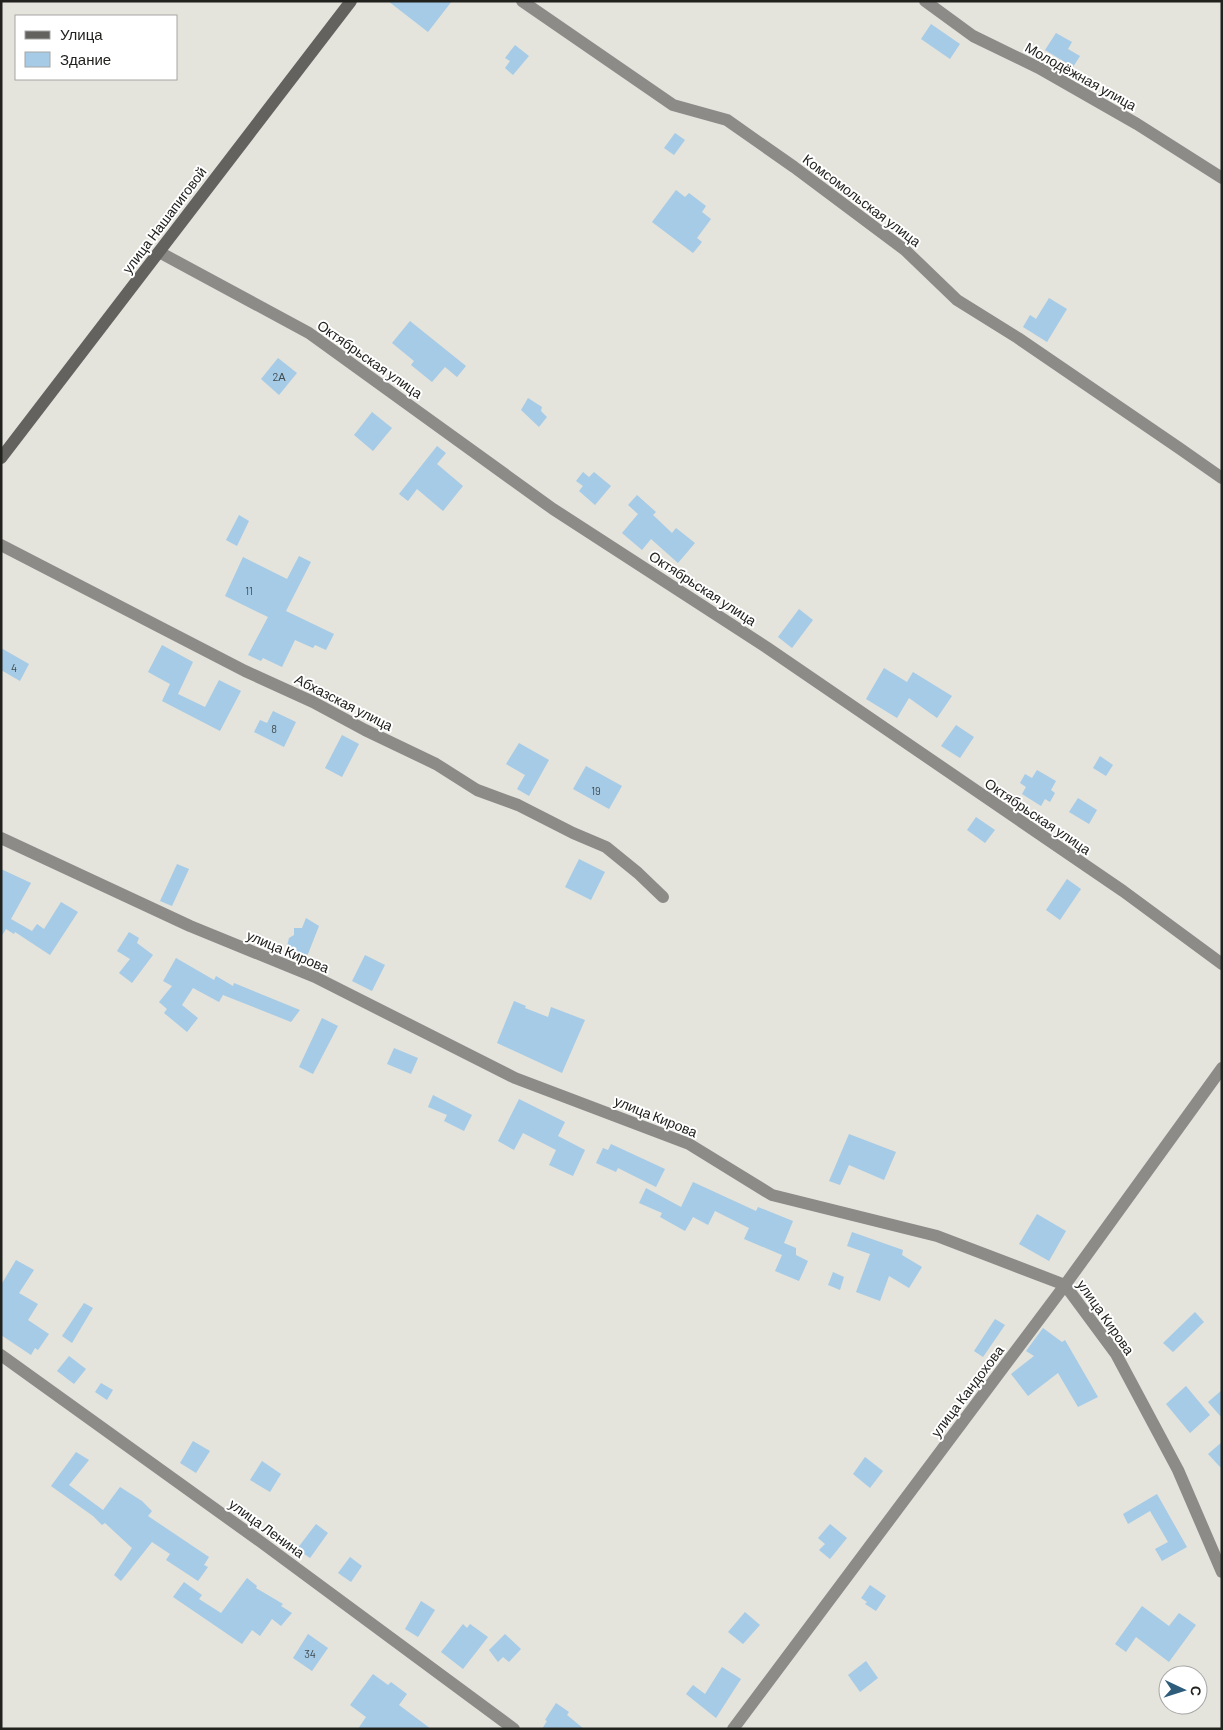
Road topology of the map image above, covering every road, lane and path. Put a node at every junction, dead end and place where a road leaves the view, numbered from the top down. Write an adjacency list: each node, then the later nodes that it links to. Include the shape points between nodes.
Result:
1 (351, 1): 5 (street, улица Нашапиговой)
2 (522, 1): 7 (street, Комсомольская улица, via 673,105 727,120 905,250 957,300)
3 (925, 1): 4 (street, Молодёжная улица, via 973,36 1040,68)
4 (1222, 178)
5 (159, 252): 6 (street, улица Нашапиговой); 11 (street, Октябрьская улица, via 309,333 553,509 774,653 1123,891)
6 (1, 458)
7 (1222, 478)
8 (1, 545): 10 (street, Абхазская улица, via 245,671 436,764 477,790 518,804 606,847)
9 (1, 838): 13 (street, улица Кирова, via 190,926 315,977 515,1078 689,1144 772,1195 937,1236)
10 (664, 897)
11 (1222, 964)
12 (1222, 1068): 13 (street, улица Кандохова)
13 (1065, 1285): 15 (street, улица Кирова, via 1116,1354 1178,1470); 17 (street, улица Кандохова)
14 (1, 1355): 16 (street, улица Ленина)
15 (1222, 1572)
16 (514, 1729)
17 (733, 1729)

